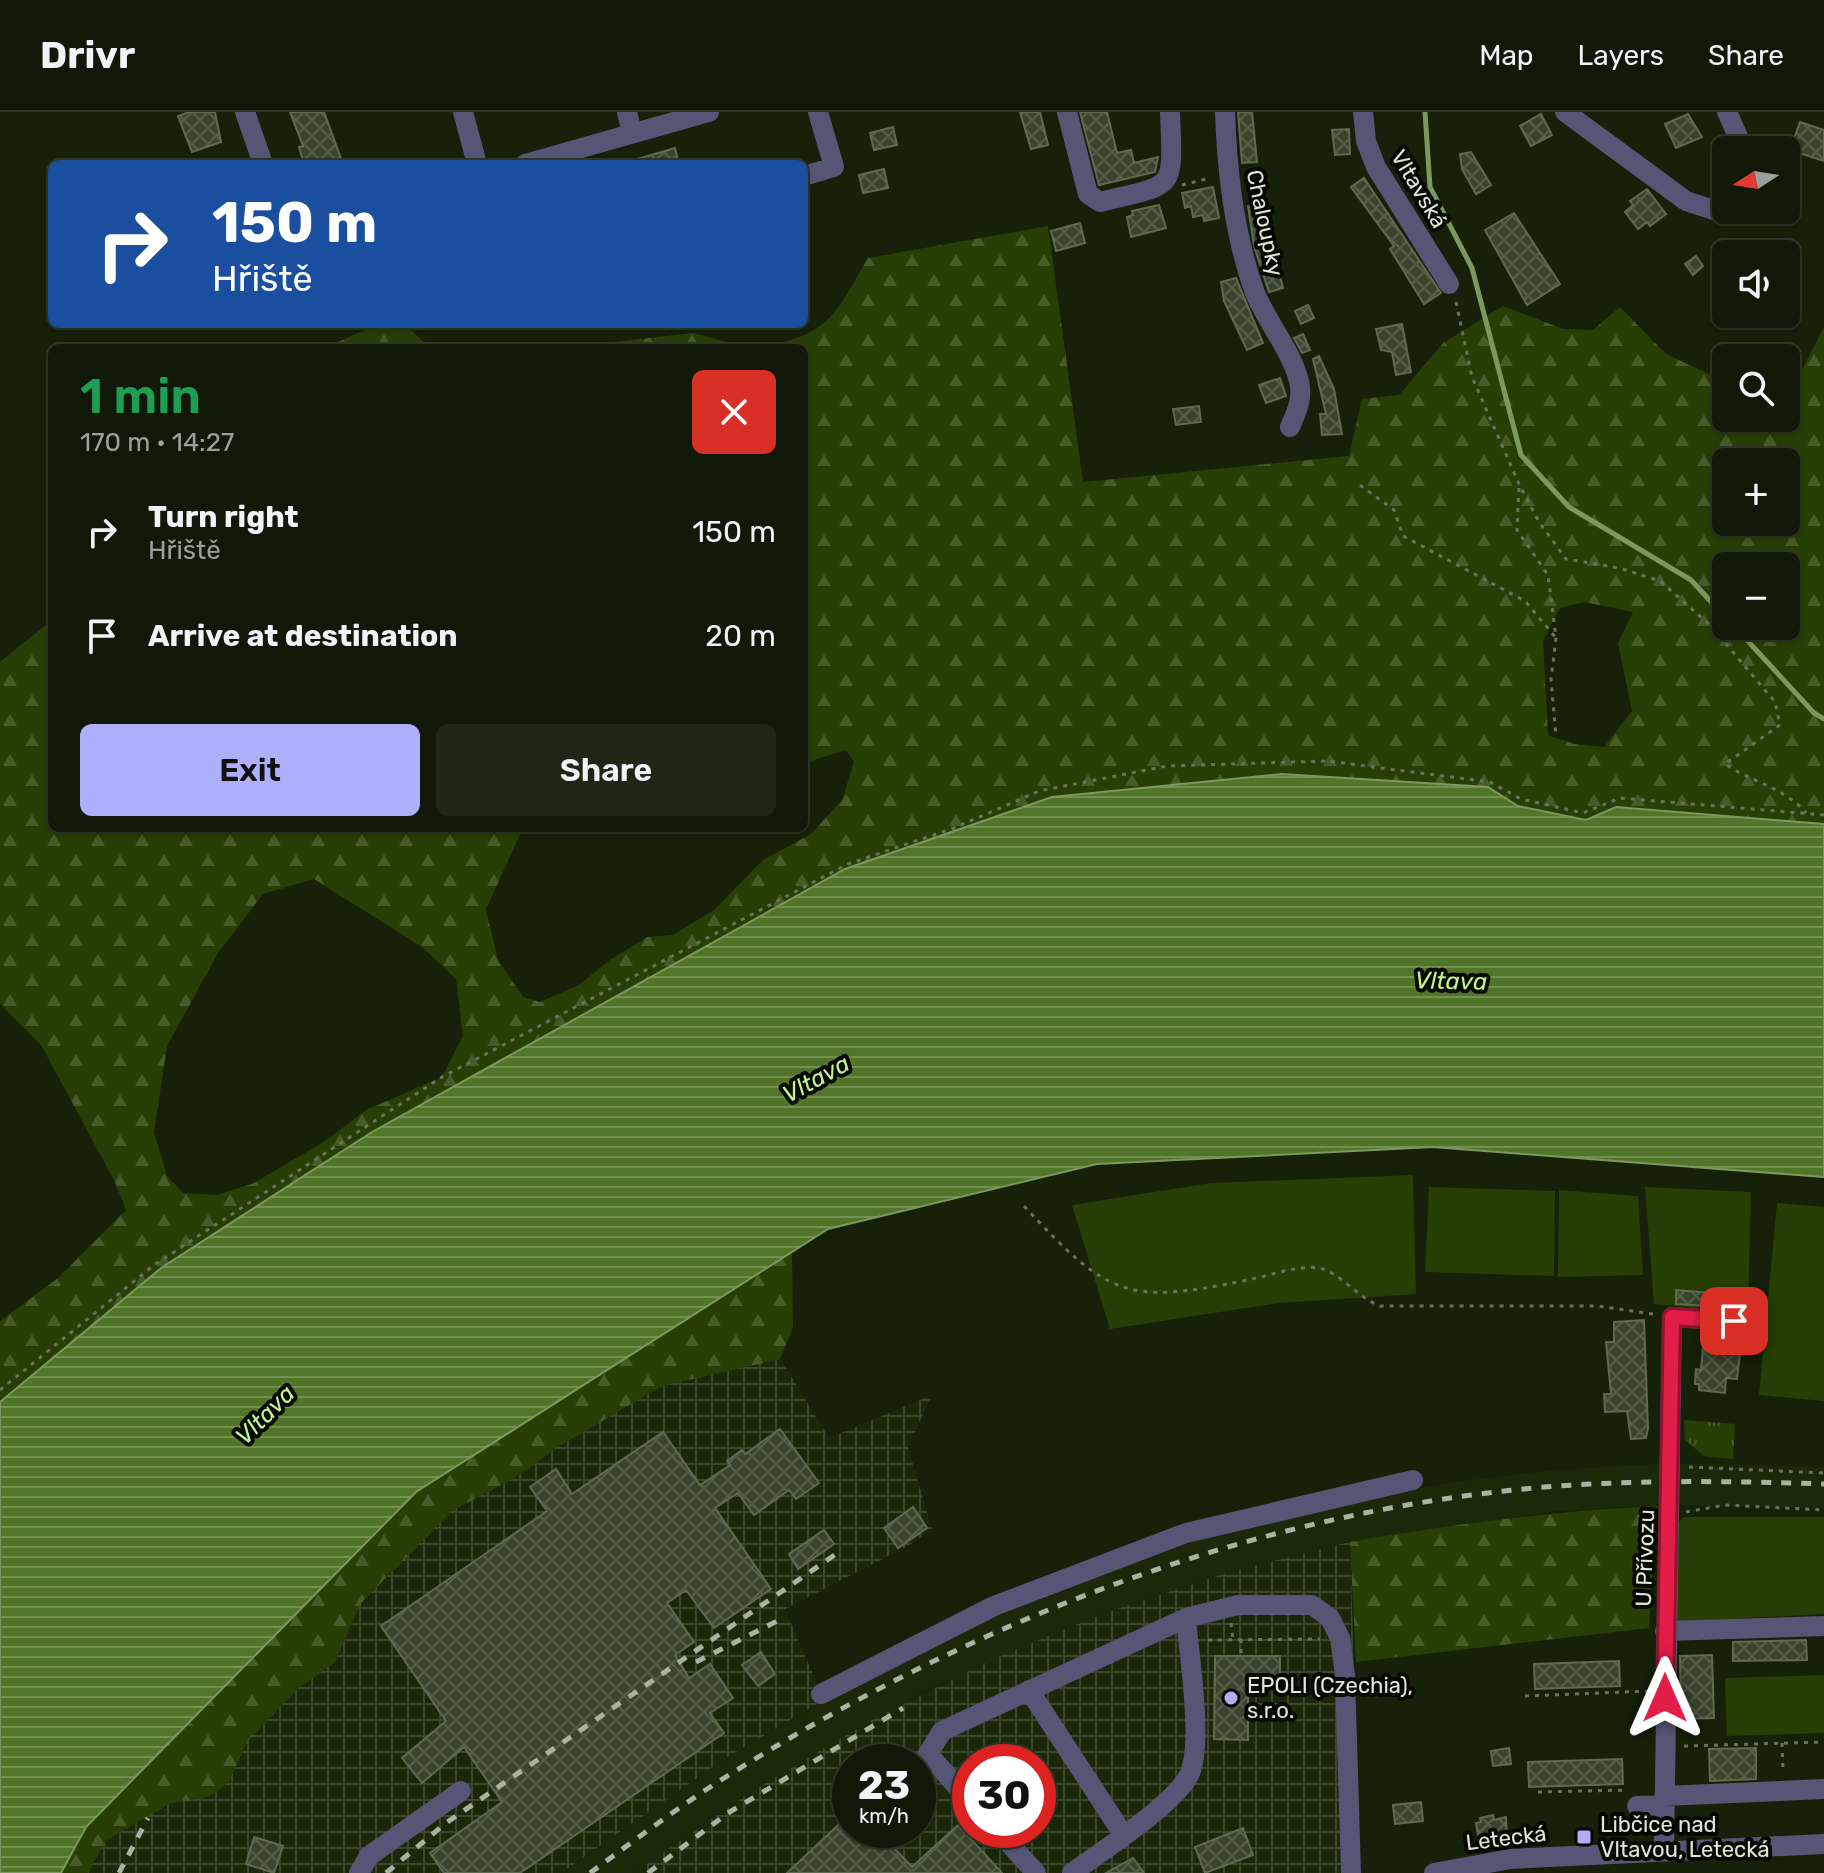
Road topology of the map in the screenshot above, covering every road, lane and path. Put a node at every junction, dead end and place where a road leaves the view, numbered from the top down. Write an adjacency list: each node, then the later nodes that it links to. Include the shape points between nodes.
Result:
1 (245, 112): 14 (street)
2 (463, 112): 15 (street)
3 (627, 112): 12 (street)
4 (709, 112): 12 (street)
5 (818, 112): 18 (street, via 834,167)
6 (1067, 112): 19 (street, via 1088,194 1100,202)
7 (1170, 112): 19 (street, via 1172,164)
8 (1225, 112): 17 (street, Chaloupky)
9 (1363, 112): 21 (street, Vltavská, via 1376,167)
10 (1565, 112): 20 (street, via 1686,201)
11 (1727, 112): 13 (street)
12 (632, 133): 16 (street)
13 (1738, 136)
14 (262, 160)
15 (476, 160)
16 (539, 160)
17 (1227, 169): 19 (path, via 1217,168 1213,178 1170,189); 22 (street, Chaloupky, via 1240,246 1256,295 1299,379 1301,403)
18 (808, 175)
19 (1163, 183)
20 (1712, 208)
21 (1449, 284): 23 (path, via 1462,319 1472,377)
22 (1290, 427)
23 (1519, 484): 25 (path, via 1517,530 1548,575); 27 (path, via 1566,559 1660,581 1710,625 1775,702 1780,725 1725,764 1793,797)
24 (1360, 485): 25 (path, via 1394,510 1403,536 1525,601)
25 (1556, 638): 26 (path, via 1551,680)
26 (1556, 736)
27 (1806, 813): 28 (path); 32 (path, via 1620,798 1583,813 1521,799 1490,782 1327,761 1167,766 1039,791 954,828 848,864 442,1077 154,1265)
28 (1824, 815)
29 (1024, 1206): 30 (path, via 1093,1274 1143,1293 1321,1268 1338,1276 1360,1298 1380,1306 1598,1306)
30 (1672, 1317): 31 (street); 33 (street, U Přívozu)
31 (1734, 1321)
32 (0, 1390)
33 (1670, 1464): 34 (path); 37 (street, U Přívozu)
34 (1824, 1473)
35 (1413, 1480): 47 (street, via 1186,1533 994,1606)
36 (1824, 1510): 37 (path, via 1725,1505)
37 (1670, 1513): 40 (street, U Přívozu)
38 (1186, 1618): 41 (street, via 1238,1605 1312,1605 1330,1618); 43 (street); 45 (street)
39 (1824, 1626): 40 (street)
40 (1665, 1631): 46 (street, U Přívozu)
41 (1340, 1638): 42 (path); 68 (street)
42 (1241, 1639): 43 (path); 44 (path)
43 (1188, 1640): 61 (street, via 1195,1742 1190,1774 1158,1809)
44 (1241, 1656)
45 (1029, 1690): 51 (street, via 942,1731); 61 (street)
46 (1665, 1691): 48 (path); 52 (street, U Přívozu)
47 (821, 1694)
48 (1525, 1696)
49 (1824, 1742): 50 (path)
50 (1782, 1743): 52 (path); 56 (path)
51 (934, 1744)
52 (1664, 1746): 60 (street, U Přívozu)
53 (936, 1774): 54 (street)
54 (952, 1786)
55 (1824, 1789): 56 (street)
56 (1784, 1790): 60 (street)
57 (461, 1791): 65 (street, via 369,1856)
58 (1538, 1792): 59 (path)
59 (1635, 1798): 60 (street)
60 (1664, 1800): 64 (street, U Přívozu)
61 (1123, 1834): 67 (street)
62 (1824, 1844): 64 (street, Letecká)
63 (1013, 1848): 66 (street)
64 (1664, 1849): 69 (street, Letecká, via 1510,1859)
65 (359, 1873)
66 (1036, 1873)
67 (1072, 1873)
68 (1351, 1873)
69 (1434, 1873)

